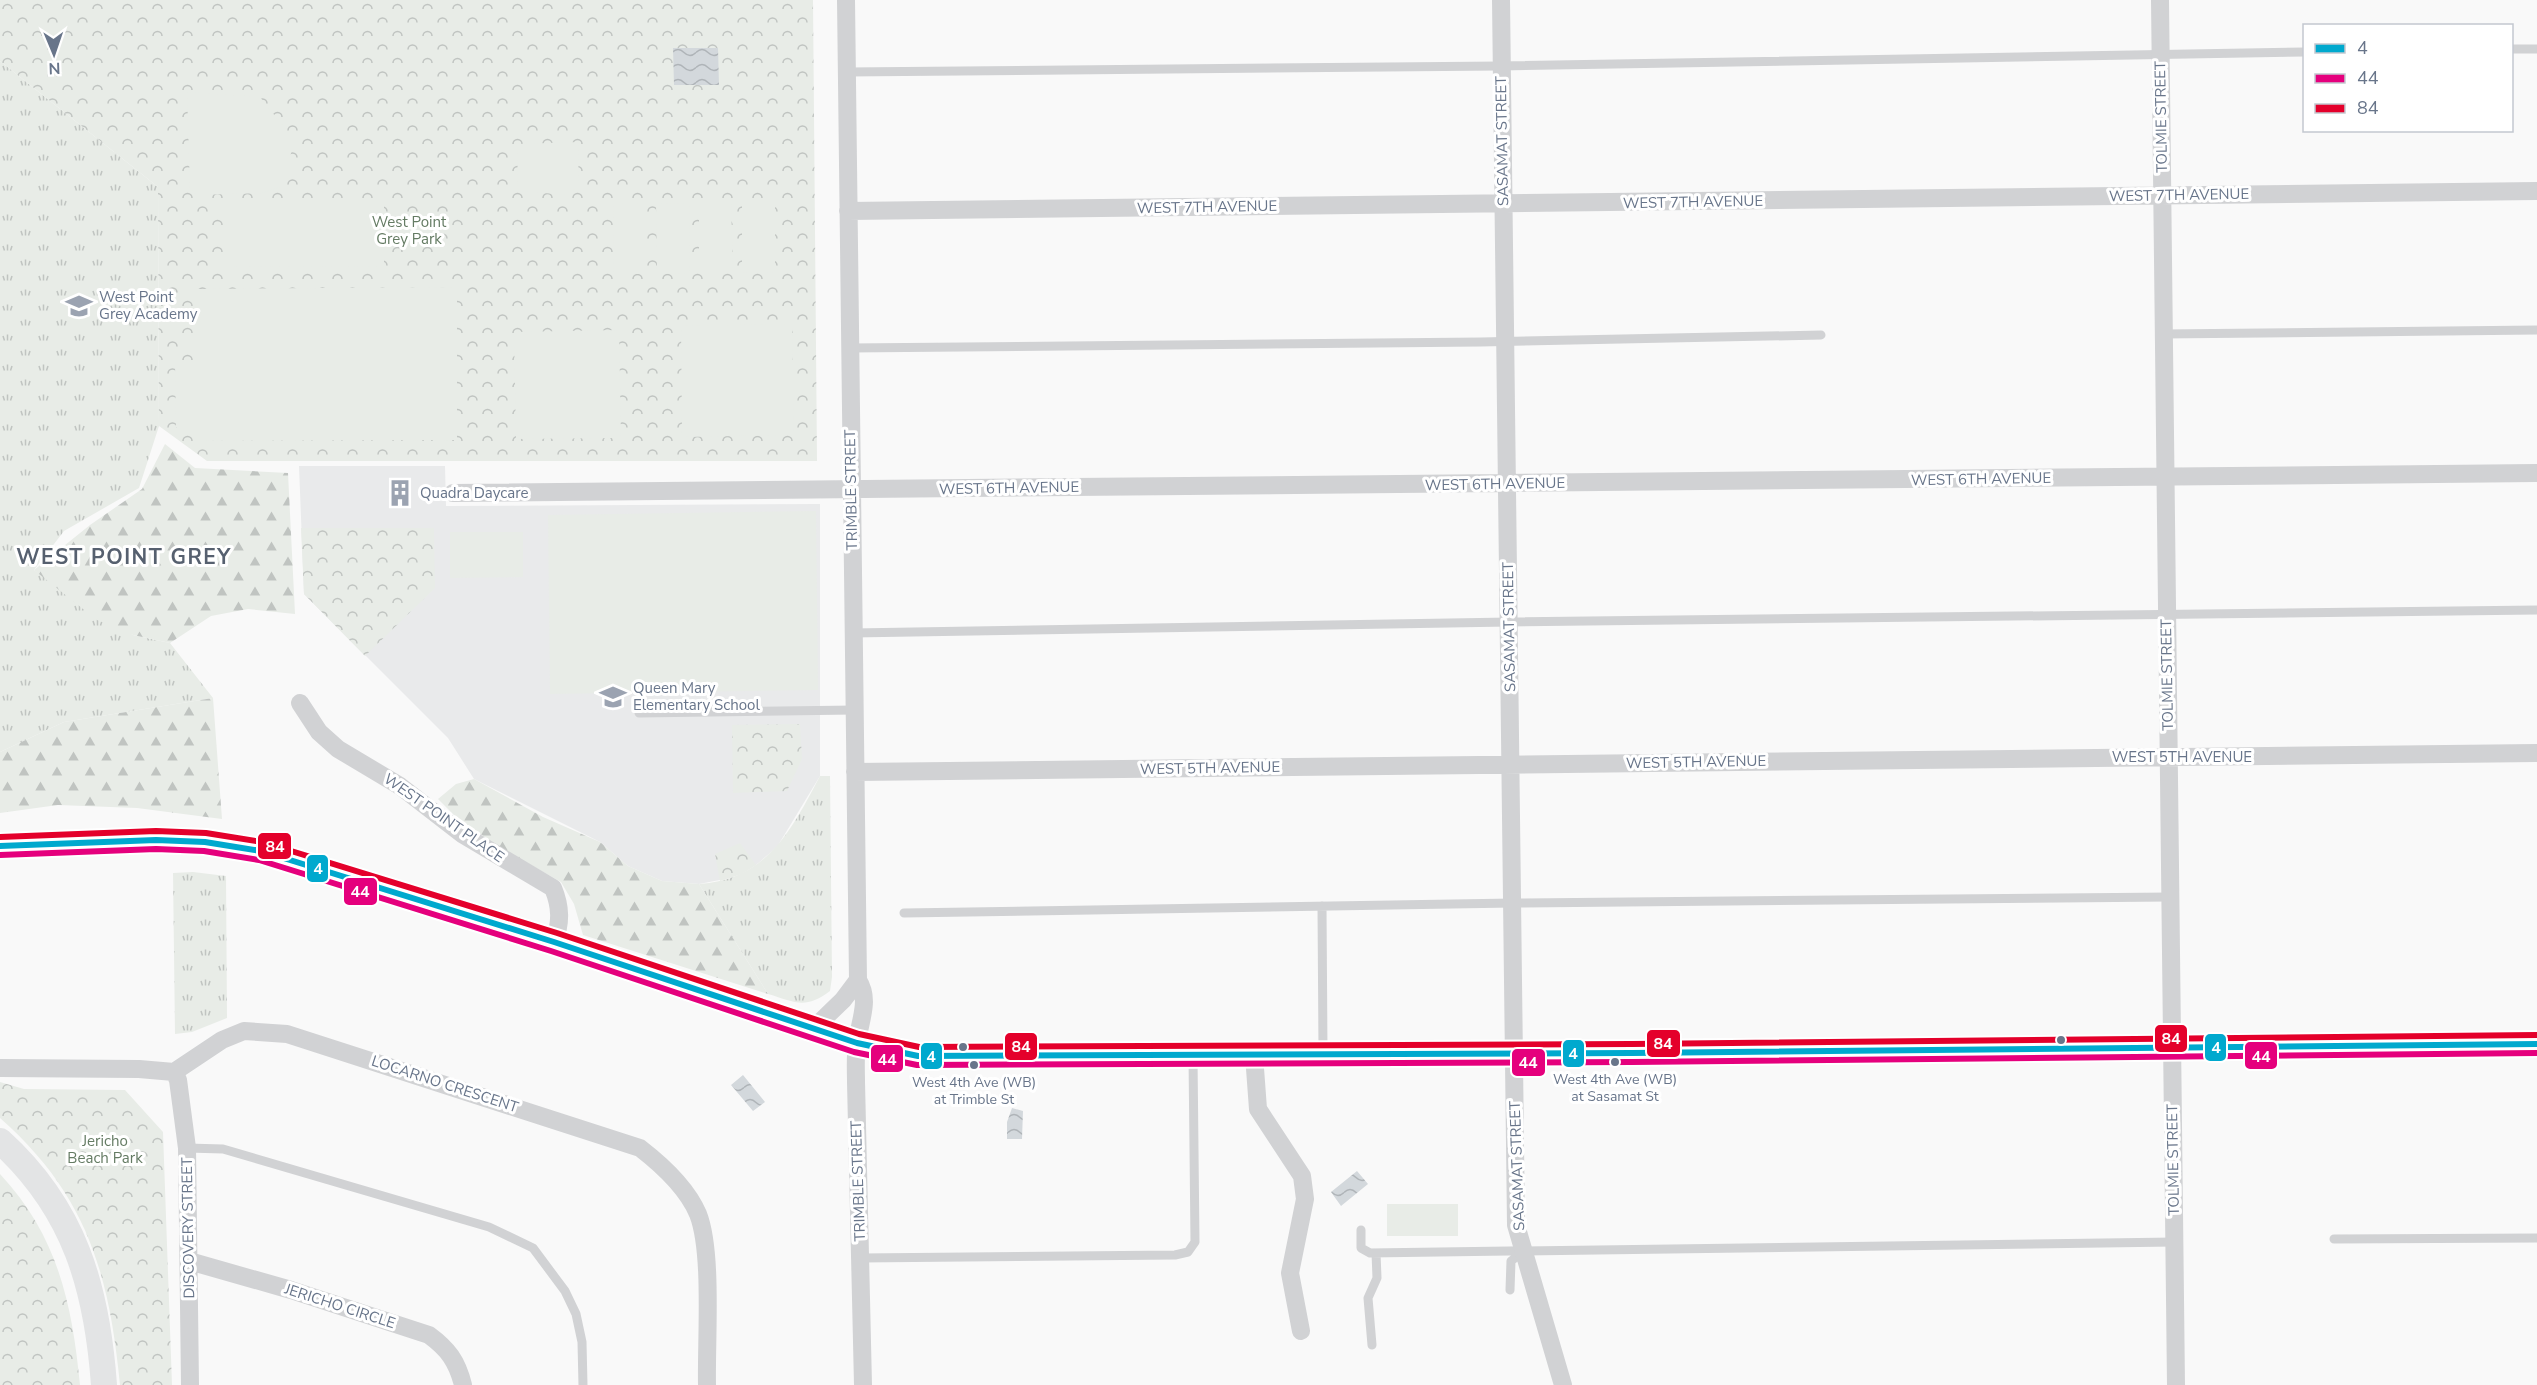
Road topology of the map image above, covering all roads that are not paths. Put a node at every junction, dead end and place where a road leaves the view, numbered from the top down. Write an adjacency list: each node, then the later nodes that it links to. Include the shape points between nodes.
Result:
1 (846, 0): 9 (street, TRIMBLE STREET)
2 (1501, 0): 8 (street, SASAMAT STREET)
3 (2160, 0): 7 (street, TOLMIE STREET)
4 (2513, 49): 5 (lane)
5 (2537, 49)
6 (2303, 52): 7 (lane)
7 (2160, 53): 8 (lane); 11 (street, TOLMIE STREET)
8 (1502, 66): 9 (lane); 12 (street, SASAMAT STREET)
9 (847, 72): 13 (street, TRIMBLE STREET)
10 (2537, 191): 11 (street, WEST 7TH AVENUE)
11 (2162, 195): 12 (street, WEST 7TH AVENUE); 15 (street, TOLMIE STREET)
12 (1503, 205): 13 (street, WEST 7TH AVENUE); 17 (street, SASAMAT STREET)
13 (848, 211): 18 (street, TRIMBLE STREET)
14 (2537, 330): 15 (lane)
15 (2163, 334): 20 (street, TOLMIE STREET)
16 (1821, 335): 17 (lane)
17 (1505, 341): 18 (lane); 21 (street, SASAMAT STREET)
18 (850, 348): 22 (street, TRIMBLE STREET)
19 (2537, 473): 20 (street, WEST 6TH AVENUE)
20 (2165, 477): 21 (street, WEST 6TH AVENUE); 25 (street, TOLMIE STREET)
21 (1507, 483): 22 (street, WEST 6TH AVENUE); 26 (street, SASAMAT STREET)
22 (851, 490): 23 (street, WEST 6TH AVENUE); 27 (street, TRIMBLE STREET)
23 (453, 493)
24 (2537, 610): 25 (lane)
25 (2167, 615): 26 (lane); 32 (street, TOLMIE STREET)
26 (1509, 622): 27 (lane); 33 (street, SASAMAT STREET)
27 (853, 633): 29 (street, TRIMBLE STREET)
28 (300, 704): 40 (street, WEST POINT PLACE, via 319,732 338,749 400,786 462,834 553,888 560,912)
29 (854, 710): 30 (lane); 34 (street, TRIMBLE STREET)
30 (639, 713)
31 (2537, 753): 32 (street, WEST 5TH AVENUE)
32 (2168, 757): 33 (street, WEST 5TH AVENUE); 36 (street, TOLMIE STREET)
33 (1511, 764): 34 (street, WEST 5TH AVENUE); 37 (street, SASAMAT STREET)
34 (855, 772): 41 (street, TRIMBLE STREET)
35 (0, 846): 40 (main road, via 156,840 205,842 261,851)
36 (2170, 897): 37 (lane); 45 (street, TOLMIE STREET)
37 (1513, 903): 38 (lane); 46 (street, SASAMAT STREET)
38 (1322, 906): 39 (lane); 47 (lane)
39 (904, 913)
40 (554, 942): 42 (main road)
41 (858, 980): 42 (street); 43 (street, TRIMBLE STREET, via 864,990)
42 (813, 1029): 43 (main road)
43 (857, 1043): 48 (main road, via 918,1056); 60 (street, TRIMBLE STREET)
44 (2537, 1044): 45 (main road)
45 (2172, 1049): 46 (main road); 57 (street, TOLMIE STREET)
46 (1515, 1052): 47 (main road); 58 (street, SASAMAT STREET, via 1516,1225)
47 (1323, 1054): 49 (main road)
48 (1192, 1055): 49 (main road); 60 (lane, via 1195,1242 1188,1252)
49 (1254, 1055): 63 (street, via 1258,1109 1302,1176 1305,1199 1290,1273)
50 (0, 1068): 51 (street)
51 (174, 1072): 53 (street, DISCOVERY STREET); 69 (street, LOCARNO CRESCENT, via 222,1040 244,1031 287,1034 640,1148 661,1165 698,1214 706,1266)
52 (0, 1141): 65 (main road, via 45,1192 72,1241 93,1298)
53 (187, 1148): 61 (street, DISCOVERY STREET); 68 (lane, via 223,1149 489,1227 532,1248 565,1291 576,1314 582,1342)
54 (1361, 1230): 59 (lane, via 1361,1248)
55 (2537, 1238): 56 (lane)
56 (2334, 1239)
57 (2174, 1242): 58 (lane); 72 (street, TOLMIE STREET)
58 (1523, 1252): 59 (lane); 62 (lane, via 1511,1261); 71 (street, SASAMAT STREET)
59 (1376, 1253): 64 (lane, via 1377,1278 1368,1298)
60 (861, 1258): 70 (street, TRIMBLE STREET)
61 (189, 1261): 66 (street, DISCOVERY STREET); 67 (street, JERICHO CIRCLE, via 429,1335 456,1362)
62 (1510, 1290)
63 (1301, 1331)
64 (1372, 1345)
65 (104, 1385)
66 (190, 1385)
67 (463, 1385)
68 (583, 1385)
69 (707, 1385)
70 (863, 1385)
71 (1563, 1385)
72 (2176, 1385)

